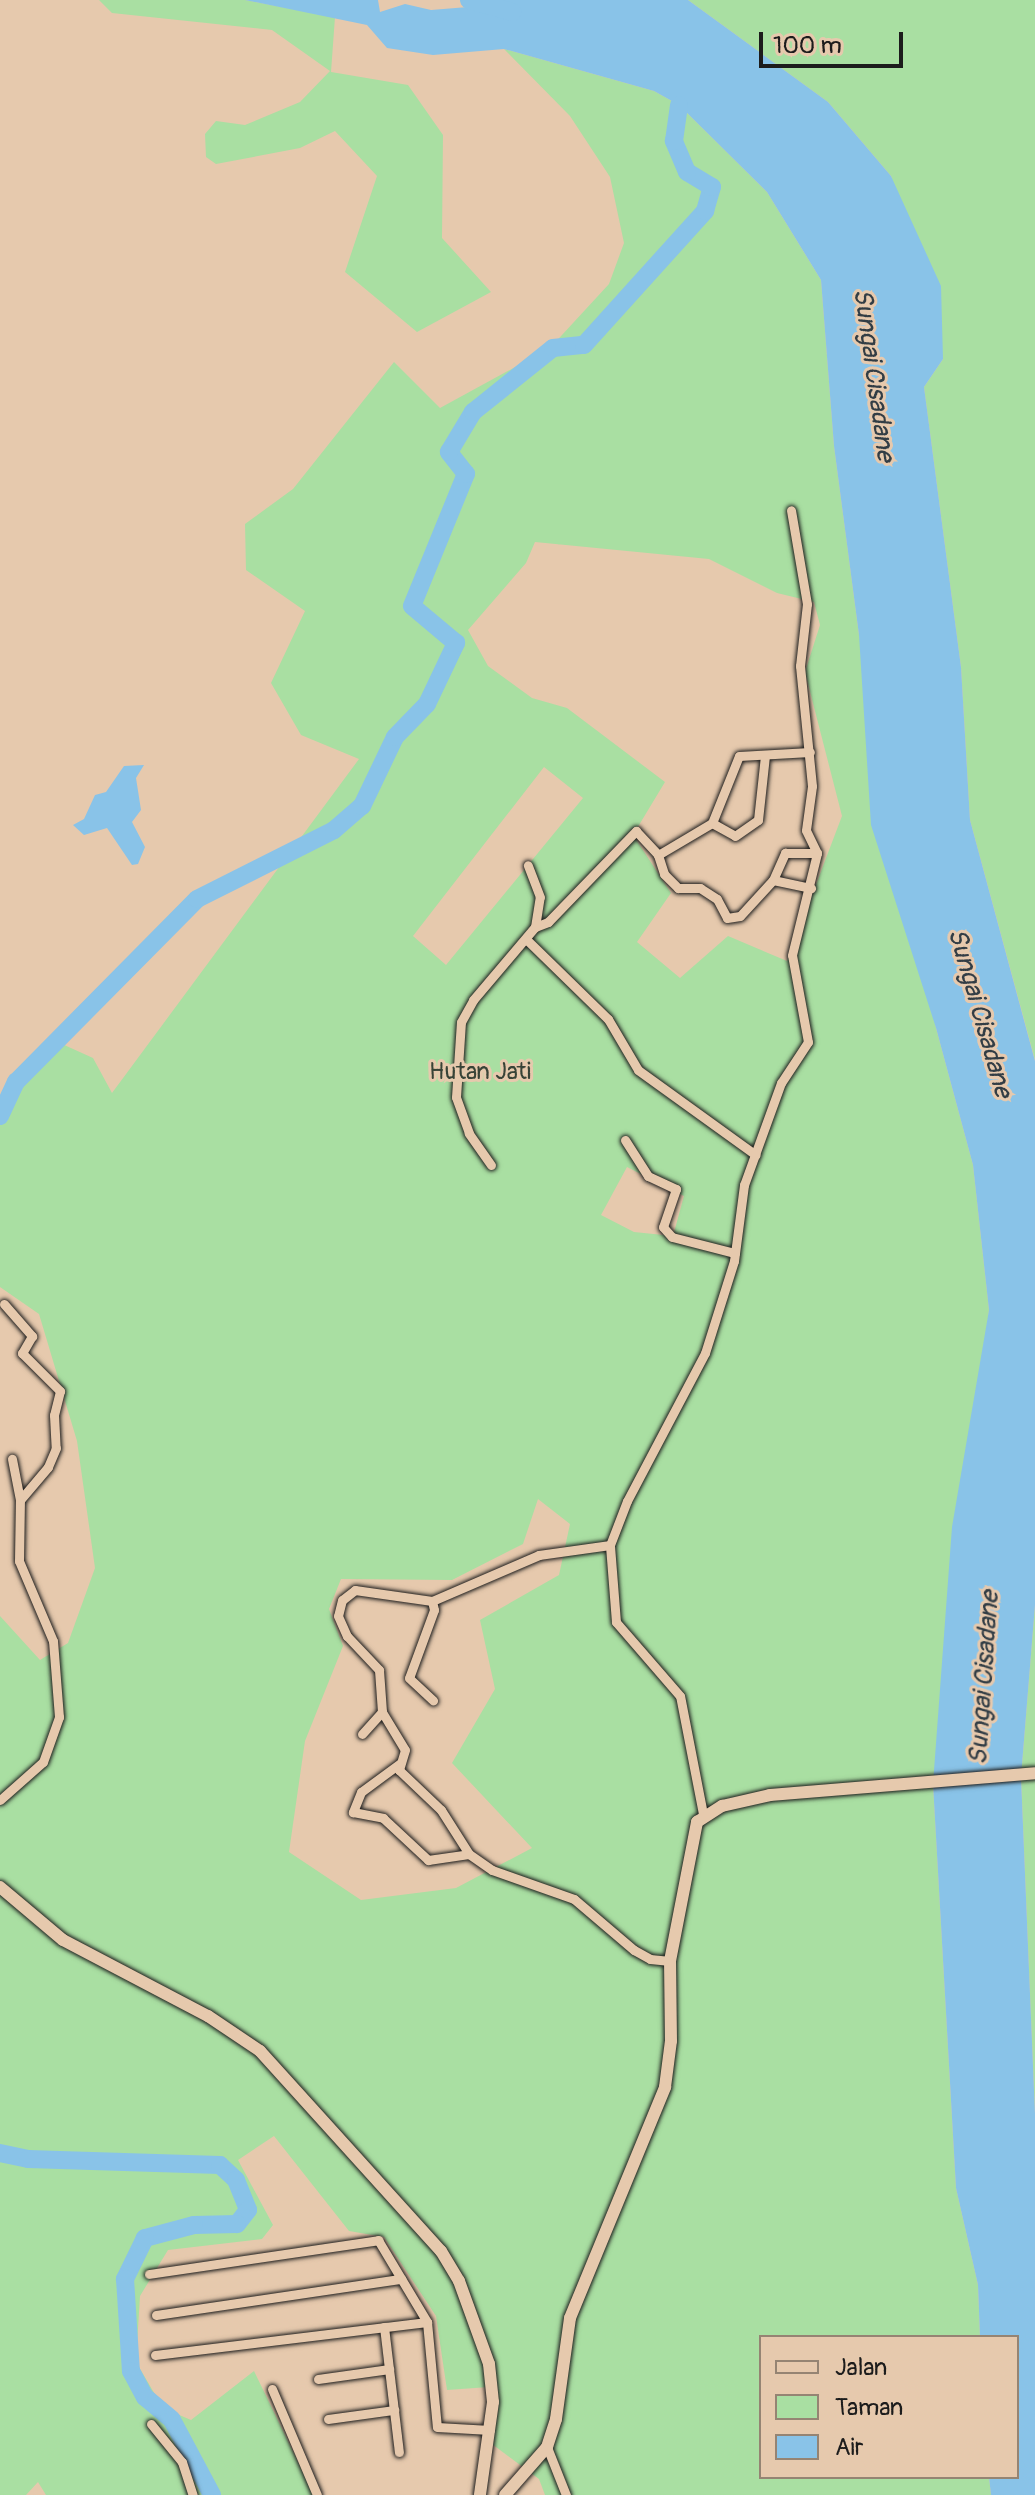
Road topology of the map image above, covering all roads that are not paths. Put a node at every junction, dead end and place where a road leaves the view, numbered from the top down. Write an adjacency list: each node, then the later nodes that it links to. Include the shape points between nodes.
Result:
1 (791, 510): 2 (street, via 807,604 800,666)
2 (810, 752): 3 (street); 5 (street, via 806,830)
3 (765, 756): 4 (street, via 739,756); 4 (street, via 758,820 735,836)
4 (712, 823): 6 (street)
5 (817, 853): 8 (street, via 785,853); 9 (street)
6 (658, 855): 8 (street, via 664,874 678,888 700,888 717,899 727,918 740,916); 10 (street, via 636,831 548,922)
7 (528, 865): 10 (street, via 540,897)
8 (773, 880): 9 (street)
9 (811, 888): 13 (street, via 792,955 808,1042 781,1083)
10 (535, 927): 11 (street)
11 (528, 941): 13 (street, via 608,1019 638,1070); 14 (street, via 473,1000 461,1022 456,1097 469,1133)
12 (625, 1140): 15 (street, via 648,1176 676,1189 663,1227 672,1237)
13 (756, 1155): 15 (street, via 744,1185)
14 (491, 1165)
15 (735, 1253): 19 (street, via 705,1353 627,1501)
16 (4, 1304): 18 (street, via 32,1336 22,1353 60,1391 54,1415 56,1448 48,1467)
17 (12, 1459): 18 (street)
18 (20, 1500): 26 (street, via 19,1561 53,1641 59,1717 43,1762)
19 (610, 1545): 20 (street, via 539,1555); 27 (street, via 616,1622 680,1696)
20 (432, 1601): 21 (street, via 434,1610 409,1678); 22 (street, via 355,1590 342,1600 338,1616 347,1636 379,1670)
21 (433, 1700)
22 (382, 1712): 23 (street); 24 (street, via 405,1750)
23 (362, 1734)
24 (399, 1764): 28 (street, via 441,1810); 28 (street, via 361,1792 353,1812 383,1818 428,1860)
25 (1035, 1773): 27 (main road, via 770,1795)
26 (0, 1800)
27 (703, 1814): 30 (main road, via 693,1833)
28 (469, 1854): 30 (street, via 492,1870 574,1899 634,1950)
29 (0, 1887): 43 (main road, via 63,1940 208,2016 287,2075 441,2251 459,2281 489,2364)
30 (670, 1961): 44 (main road, via 671,2041 665,2087 570,2318)
31 (149, 2274): 32 (street, via 378,2240)
32 (401, 2279): 33 (street); 34 (street)
33 (156, 2315)
34 (427, 2322): 35 (street); 43 (street, via 437,2427)
35 (384, 2327): 36 (street); 37 (street)
36 (155, 2355)
37 (389, 2369): 38 (street); 40 (street)
38 (318, 2379)
39 (272, 2389): 47 (street)
40 (394, 2410): 41 (street); 45 (street)
41 (328, 2419)
42 (151, 2424): 46 (street, via 182,2462)
43 (490, 2430): 48 (main road)
44 (547, 2447): 49 (main road); 50 (street)
45 (399, 2452)
46 (193, 2495)
47 (317, 2495)
48 (480, 2495)
49 (505, 2495)
50 (566, 2495)

